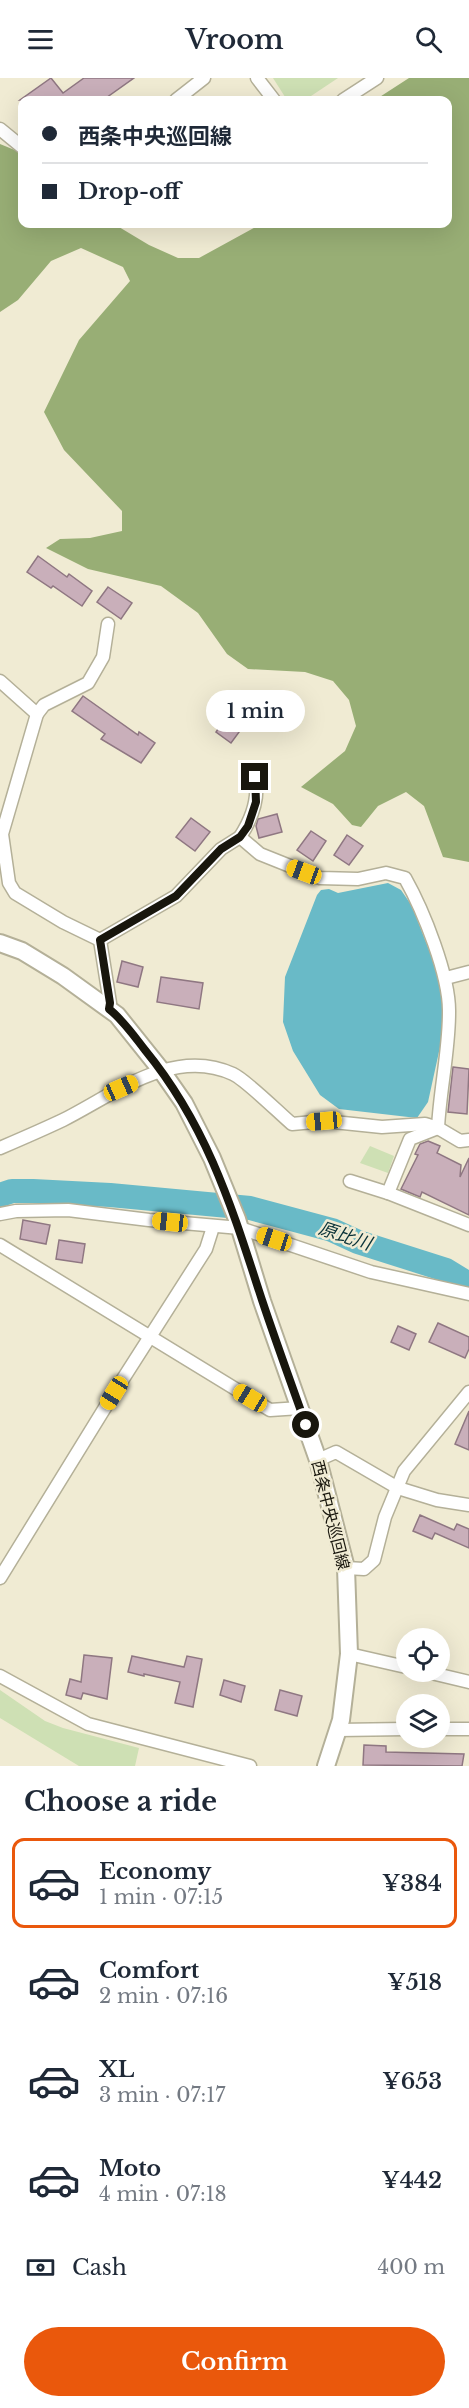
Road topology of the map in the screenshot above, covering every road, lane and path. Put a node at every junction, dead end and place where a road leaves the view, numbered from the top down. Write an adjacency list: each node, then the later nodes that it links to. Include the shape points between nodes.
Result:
1 (204, 78): 4 (street)
2 (257, 78): 5 (street)
3 (377, 78): 6 (street)
4 (181, 96)
5 (270, 96)
6 (349, 96)
7 (0, 129): 8 (street)
8 (18, 144)
9 (108, 624): 11 (street, via 103,657 88,683 44,705)
10 (0, 681): 11 (street)
11 (37, 714): 13 (street)
12 (253, 770): 14 (street, via 256,802)
13 (1, 833): 15 (street, via 9,883 15,893)
14 (240, 837): 15 (street, via 221,849 176,896); 18 (street, via 260,854 320,878 358,879 386,873 405,878)
15 (100, 940): 19 (street)
16 (0, 943): 19 (street, 西条中央巡回線, via 22,951)
17 (469, 972): 18 (street)
18 (446, 978): 21 (street, via 449,1011)
19 (109, 1009): 20 (street, 西条中央巡回線)
20 (161, 1070): 21 (street, via 211,1068 234,1074 292,1124 324,1121 382,1127 425,1124); 23 (street); 27 (street, 西条中央巡回線, via 184,1103 212,1158)
21 (438, 1128): 22 (street); 25 (street, via 410,1139)
22 (466, 1142)
23 (0, 1148)
24 (350, 1181): 25 (street)
25 (388, 1193): 28 (street)
26 (0, 1214): 29 (street, via 68,1210)
27 (238, 1223): 29 (street); 31 (street, via 371,1272); 34 (street, 西条中央巡回線)
28 (469, 1225)
29 (213, 1227): 32 (street, via 206,1249)
30 (0, 1245): 32 (street)
31 (469, 1294)
32 (149, 1338): 34 (street, via 270,1410); 39 (street)
33 (469, 1392): 36 (street, via 404,1471)
34 (300, 1408): 35 (street, 西条中央巡回線)
35 (318, 1460): 36 (street, via 336,1452); 38 (street, 西条中央巡回線)
36 (398, 1488): 37 (street); 38 (street, via 385,1517 374,1560 364,1569)
37 (469, 1505)
38 (346, 1568): 40 (street, 西条中央巡回線)
39 (0, 1578)
40 (349, 1654): 41 (street); 48 (street, 西条中央巡回線)
41 (396, 1665)
42 (0, 1676): 49 (street, via 88,1724)
43 (450, 1677): 44 (street)
44 (469, 1682)
45 (396, 1729): 48 (street)
46 (450, 1729): 47 (street)
47 (469, 1729)
48 (338, 1730): 50 (street, 西条中央巡回線)
49 (250, 1766)
50 (326, 1766)

